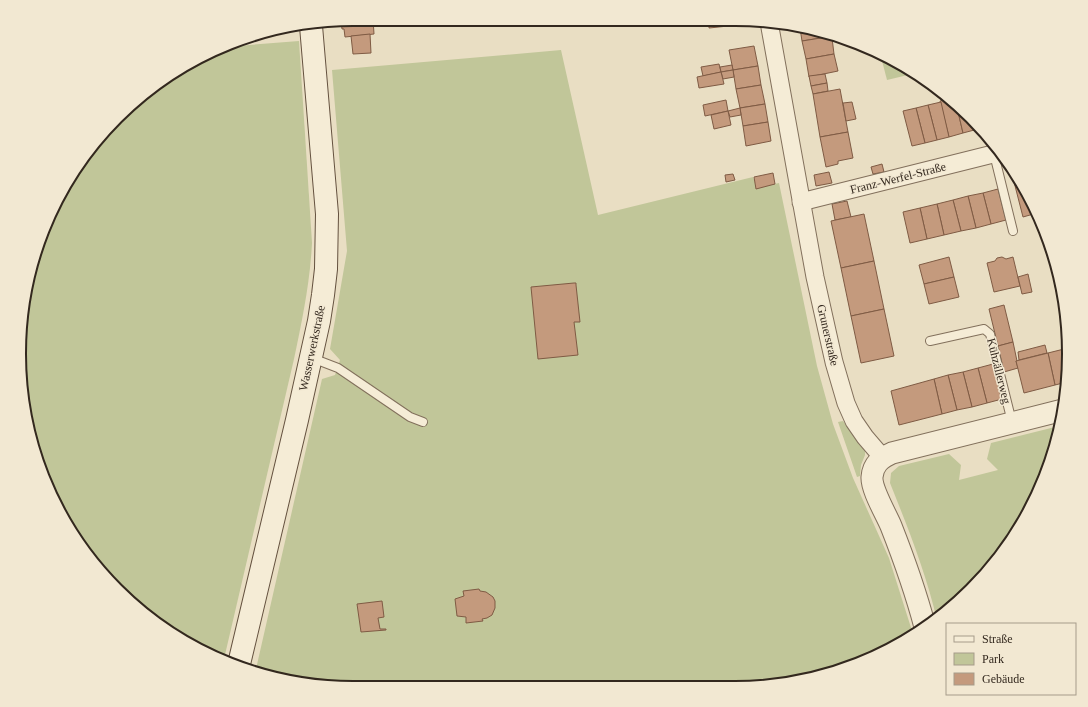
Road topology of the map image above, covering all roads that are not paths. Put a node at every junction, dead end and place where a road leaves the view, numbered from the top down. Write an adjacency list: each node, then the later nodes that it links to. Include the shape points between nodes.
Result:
1 (770, 28): 5 (street, Grunerstraße)
2 (312, 29): 8 (main road, Wasserwerkstraße, via 327,241 323,295)
3 (994, 154): 5 (street, Franz-Werfel-Straße)
4 (1000, 162): 6 (lane, Franz-Werfel-Straße)
5 (801, 202): 12 (street, Grunerstraße, via 834,362 846,403 854,421)
6 (1013, 231)
7 (930, 341): 11 (lane, Kühzällerweg, via 984,329 990,334)
8 (311, 357): 10 (lane, via 338,368 410,417); 14 (main road, Wasserwerkstraße)
9 (1057, 412): 11 (street)
10 (423, 422)
11 (1012, 423): 12 (street, via 892,453)
12 (883, 458): 13 (street, via 877,463 872,479 905,563)
13 (923, 621)
14 (240, 661)

